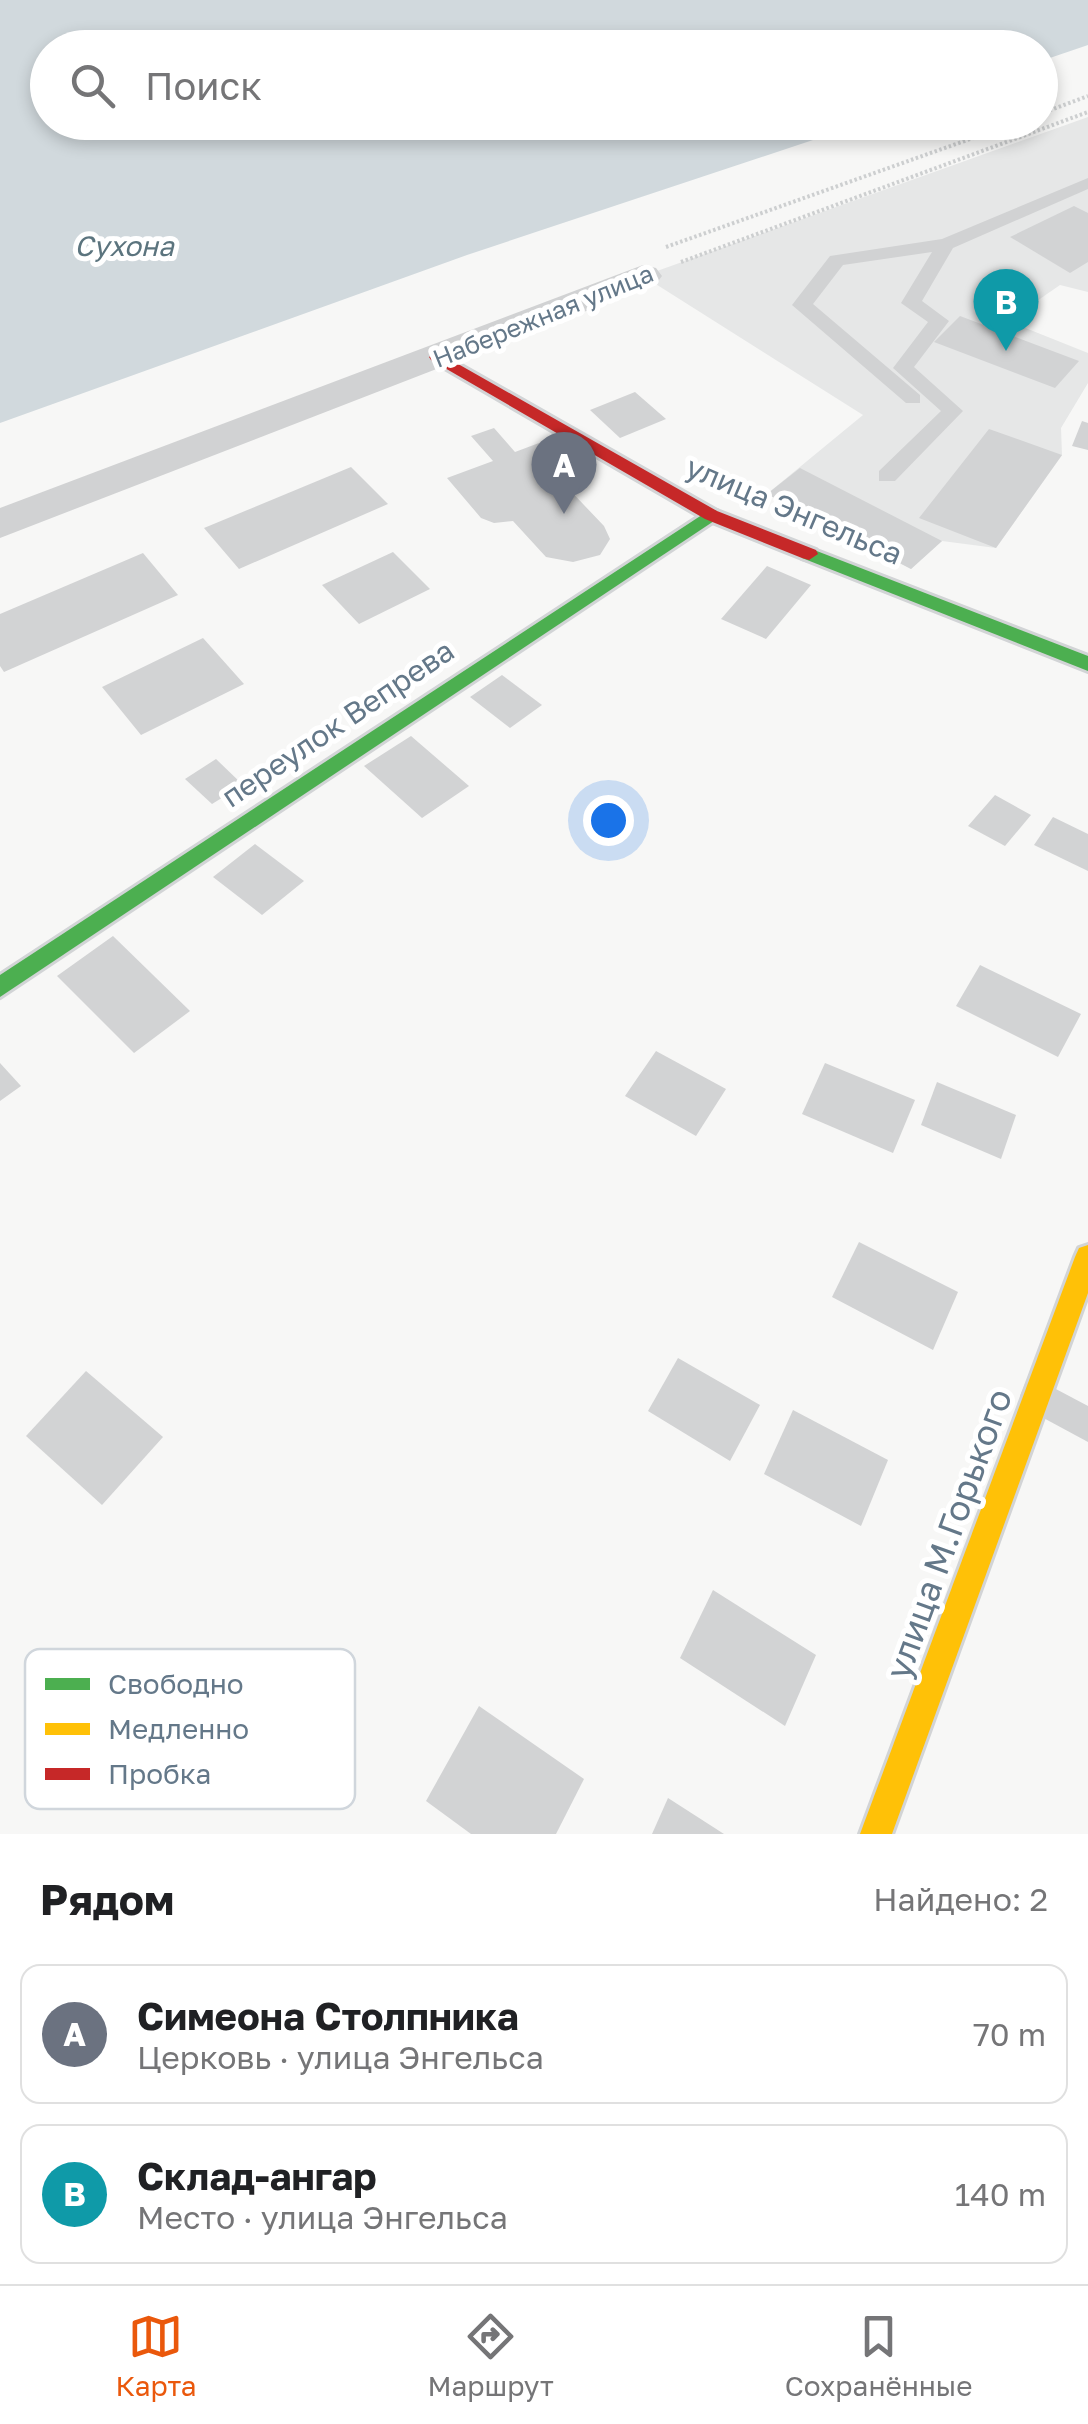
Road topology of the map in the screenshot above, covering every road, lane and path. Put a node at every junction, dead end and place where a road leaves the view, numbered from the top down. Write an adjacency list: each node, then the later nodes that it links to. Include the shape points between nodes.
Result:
1 (1088, 96): 2 (path)
2 (1058, 107)
3 (1088, 112): 4 (path, Набережная улица)
4 (1058, 123)
5 (1012, 140): 8 (path, Набережная улица)
6 (1088, 184): 7 (lane)
7 (946, 244): 10 (lane, via 911,302 939,321 903,368 952,411); 10 (lane, via 836,260 802,306)
8 (643, 276): 9 (street, Набережная улица)
9 (438, 358): 12 (street, улица Энгельса); 13 (street, Набережная улица)
10 (941, 422): 11 (lane)
11 (887, 476)
12 (711, 515): 14 (street, улица Энгельса); 15 (street, переулок Вепрева)
13 (0, 524)
14 (1088, 664)
15 (0, 988)
16 (1088, 1257): 17 (street, улица М.Горького)
17 (1037, 1396): 18 (lane); 19 (street, улица М.Горького)
18 (1088, 1424)
19 (876, 1834)

